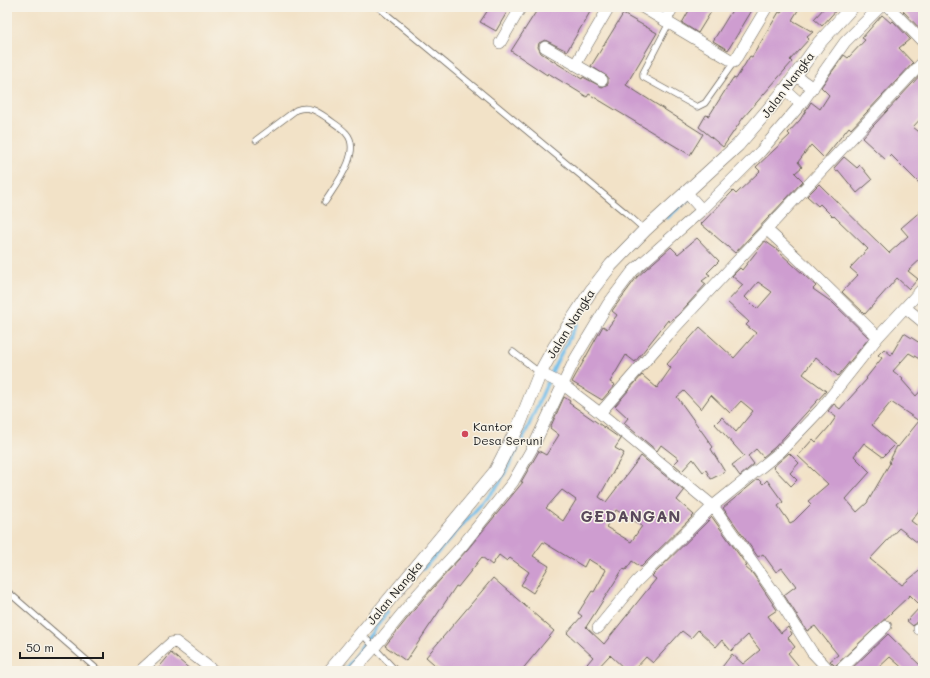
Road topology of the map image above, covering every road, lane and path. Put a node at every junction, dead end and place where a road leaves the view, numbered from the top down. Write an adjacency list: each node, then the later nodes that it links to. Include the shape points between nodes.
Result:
1 (378, 7): 26 (lane)
2 (521, 7): 12 (street)
3 (609, 7): 16 (street)
4 (642, 7): 10 (street)
5 (673, 7): 10 (street)
6 (767, 7): 14 (street)
7 (852, 7): 17 (street, Jalan Nangka, via 819,43)
8 (880, 7): 19 (street, via 845,42)
9 (889, 7): 11 (street)
10 (667, 22): 14 (street); 14 (lane, via 643,77 700,106 705,103)
11 (923, 42)
12 (500, 43)
13 (545, 47): 16 (street)
14 (734, 62)
15 (923, 62): 27 (street)
16 (575, 65): 18 (street)
17 (796, 76): 19 (street); 20 (street, Jalan Nangka)
18 (602, 80)
19 (811, 87): 21 (street)
20 (786, 91): 21 (street); 23 (street, Jalan Nangka, via 738,146)
21 (800, 103): 25 (street, via 761,151)
22 (256, 140): 24 (lane, via 296,110 304,107 325,117 347,134 351,142 350,160)
23 (688, 194): 25 (street); 26 (street, Jalan Nangka)
24 (324, 202)
25 (700, 208): 33 (street, via 632,272)
26 (644, 230): 33 (street, Jalan Nangka, via 591,291 555,346)
27 (767, 230): 31 (street, via 810,268); 34 (street)
28 (923, 288): 29 (street)
29 (906, 308): 30 (street); 31 (street)
30 (923, 322)
31 (878, 337): 35 (street, via 821,409 780,452)
32 (513, 352): 33 (lane)
33 (552, 379): 34 (street); 39 (street, Jalan Nangka, via 520,423 495,472); 40 (street, via 534,445 512,482 462,546)
34 (600, 413): 35 (street)
35 (714, 506): 38 (street, via 636,582); 47 (street, via 812,652)
36 (7, 591): 41 (lane)
37 (886, 626): 48 (street)
38 (598, 628)
39 (362, 634): 40 (lane); 44 (street, Jalan Nangka)
40 (373, 647): 45 (street); 46 (lane)
41 (99, 671)
42 (140, 671): 43 (street, via 171,643 176,642)
43 (214, 671)
44 (330, 671)
45 (353, 671)
46 (396, 671)
47 (830, 671)
48 (839, 671)

